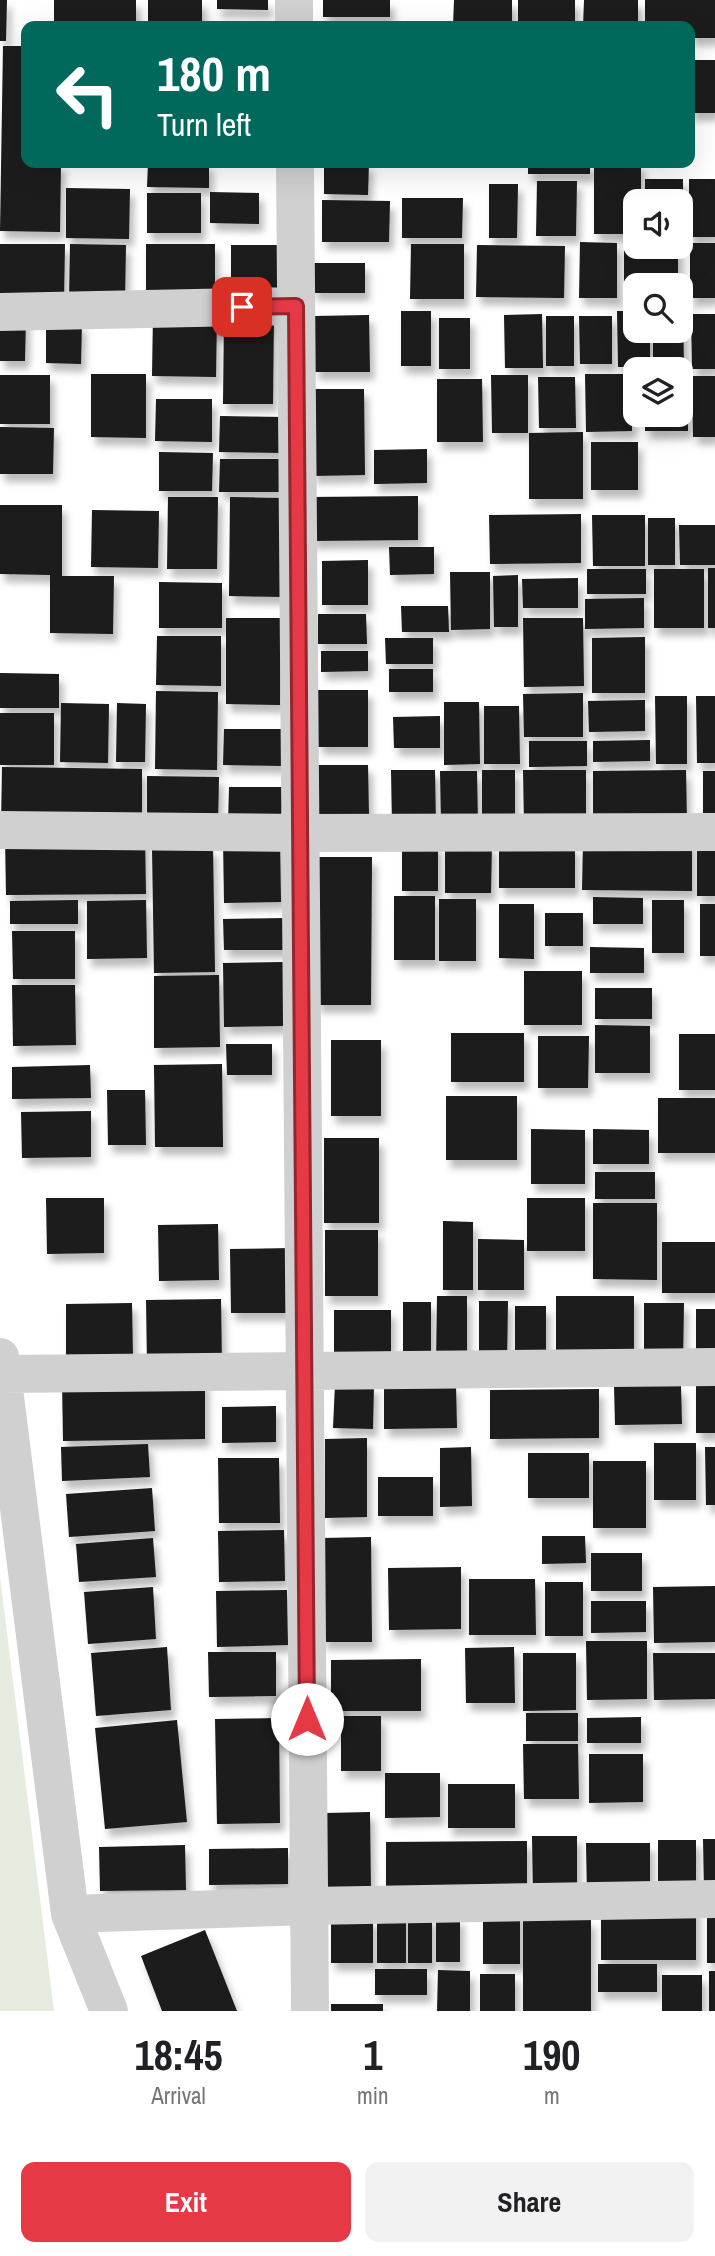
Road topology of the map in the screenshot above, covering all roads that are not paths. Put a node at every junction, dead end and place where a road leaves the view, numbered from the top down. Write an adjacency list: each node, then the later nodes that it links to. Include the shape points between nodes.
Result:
1 (293, 0): 2 (street)
2 (294, 21)
3 (295, 168): 4 (street)
4 (296, 306): 5 (street); 8 (street)
5 (0, 312)
6 (0, 830): 8 (street)
7 (715, 832): 8 (street)
8 (300, 833): 11 (street)
9 (1, 1365): 11 (street); 14 (street)
10 (715, 1367): 11 (street)
11 (305, 1372): 13 (street)
12 (715, 1899): 13 (street)
13 (309, 1906): 14 (street); 16 (street)
14 (71, 1914): 15 (street)
15 (109, 2011)
16 (310, 2011)

